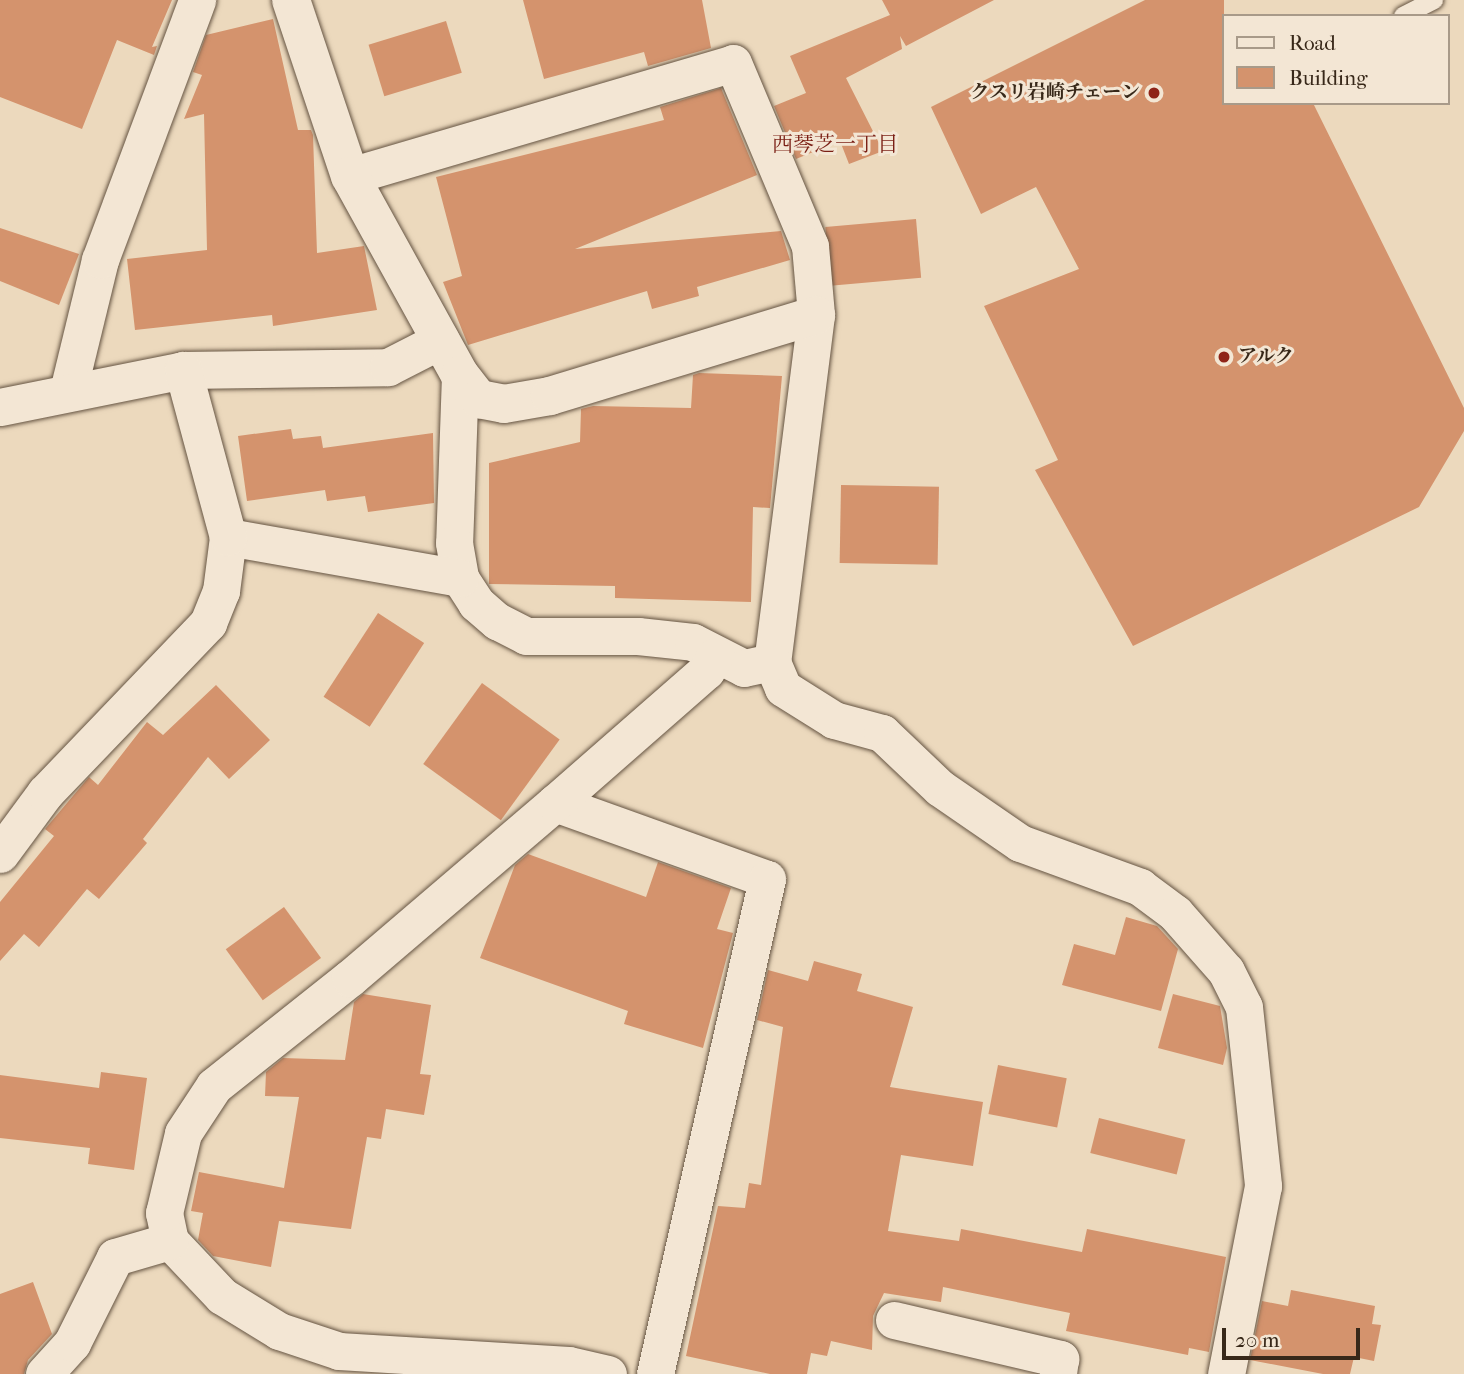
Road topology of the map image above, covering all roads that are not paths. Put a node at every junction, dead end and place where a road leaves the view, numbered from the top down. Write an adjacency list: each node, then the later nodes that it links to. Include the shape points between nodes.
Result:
1 (197, 0): 10 (street, via 100,260)
2 (291, 0): 5 (street)
3 (1434, 0): 4 (lane)
4 (1407, 14)
5 (350, 176): 6 (street, via 733,63 810,246); 7 (street)
6 (816, 315): 9 (street, via 550,396 504,404 479,399); 15 (street)
7 (441, 340): 8 (street, via 388,367); 9 (street)
8 (183, 370): 10 (street); 12 (street)
9 (460, 376): 13 (street, via 454,543)
10 (68, 391): 11 (street, via 13,408)
11 (0, 407)
12 (228, 537): 13 (street); 17 (street, via 221,591 208,623 45,793)
13 (460, 578): 14 (street, via 476,603 526,636 693,642)
14 (715, 656): 15 (street, via 744,668); 16 (street, via 706,671)
15 (772, 662): 24 (street, via 783,688 834,720 882,733 940,788 1020,843 1140,887 1175,913 1226,971 1244,1007 1262,1186)
16 (555, 803): 18 (street, via 350,978 214,1086 183,1133 164,1213); 22 (street, via 767,879)
17 (0, 854)
18 (170, 1241): 20 (street, via 115,1257 72,1343); 21 (street, via 222,1296 279,1331 339,1351 569,1365)
19 (894, 1320): 23 (street, via 1060,1359)
20 (44, 1374)
21 (608, 1374)
22 (654, 1374)
23 (1058, 1374)
24 (1226, 1374)

